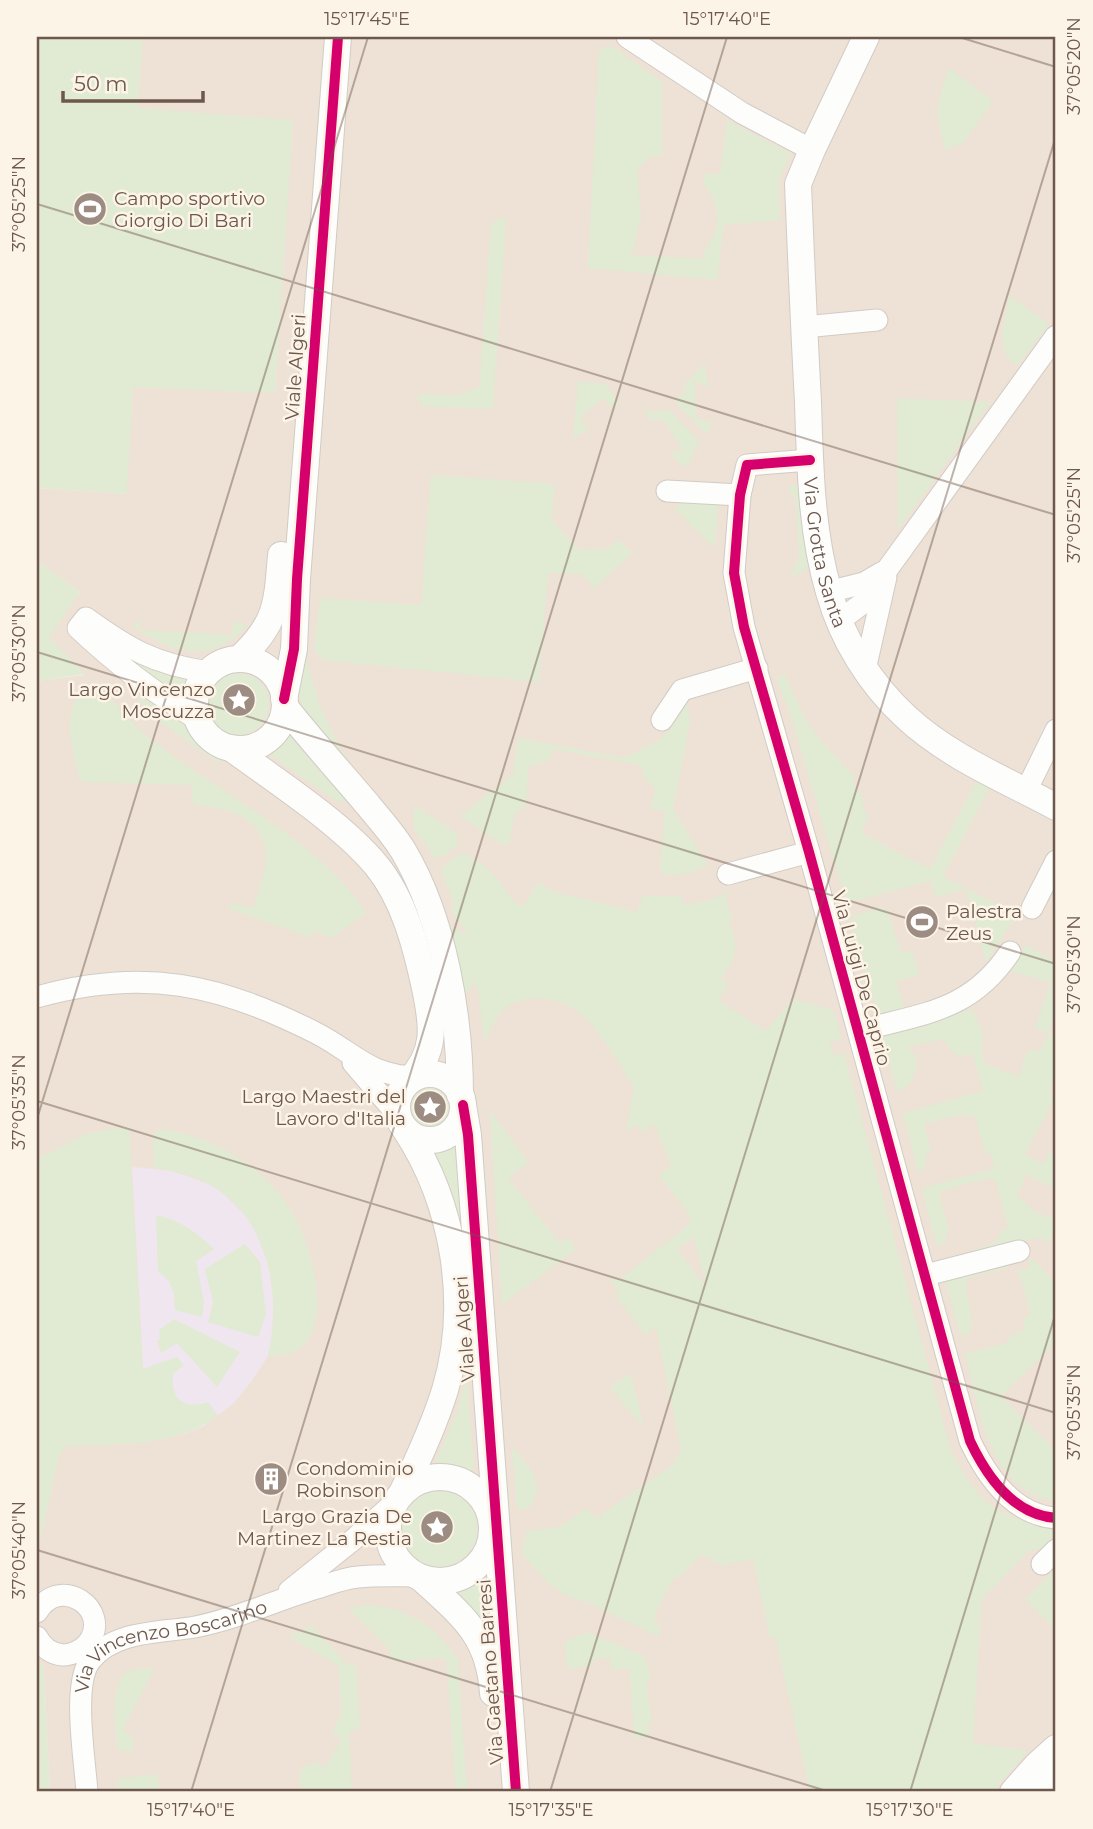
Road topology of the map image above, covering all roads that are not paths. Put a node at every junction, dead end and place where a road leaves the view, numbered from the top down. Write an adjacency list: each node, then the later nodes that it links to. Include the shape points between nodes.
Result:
1 (321, 37): 15 (street, Viale Algeri, via 276,602 259,640)
2 (338, 37): 19 (street, Viale Algeri, via 294,649)
3 (627, 37): 5 (street, via 741,113)
4 (866, 37): 5 (street, Via Grotta Santa)
5 (811, 150): 7 (street, Via Grotta Santa, via 798,184)
6 (877, 320): 7 (street)
7 (804, 327): 9 (street, Via Grotta Santa)
8 (1056, 336): 12 (street)
9 (810, 460): 11 (street, Via Luigi De Caprio, via 747,465); 13 (street, Via Grotta Santa)
10 (667, 491): 11 (street)
11 (740, 495): 16 (street, Via Luigi De Caprio, via 734,573)
12 (888, 568): 13 (street, via 864,583); 14 (street, via 863,603); 17 (street)
13 (828, 592): 14 (street, Via Grotta Santa)
14 (839, 621): 17 (street, Via Grotta Santa)
15 (239, 659): 18 (street); 19 (street, via 269,670)
16 (757, 668): 21 (street, via 682,690); 26 (street, Via Luigi De Caprio)
17 (865, 670): 24 (street, Via Grotta Santa, via 907,718 944,747)
18 (208, 672): 20 (street, via 197,689); 20 (street, via 139,654 86,618 78,628 122,668)
19 (285, 703): 23 (street, via 282,719 267,740); 35 (street, Viale Algeri, via 387,828 417,879 444,962 458,1044)
20 (197, 719): 23 (street, via 206,735)
21 (662, 720)
22 (1056, 730): 24 (street)
23 (231, 748): 34 (street, via 336,827 387,881 417,951 429,1009 430,1046)
24 (1026, 791): 25 (street, Via Grotta Santa)
25 (1056, 807)
26 (809, 852): 28 (street); 32 (street, Via Luigi De Caprio)
27 (1056, 861): 29 (street)
28 (728, 874)
29 (1032, 908)
30 (1010, 952): 32 (street, via 992,976 968,996 943,1008)
31 (37, 997): 33 (street, via 108,983 182,985 253,1003)
32 (859, 1031): 38 (street, Via Luigi De Caprio)
33 (340, 1048): 34 (street, via 380,1072); 36 (street)
34 (413, 1078): 35 (street, via 438,1075 447,1079); 36 (street, via 397,1104)
35 (461, 1100): 36 (street, via 458,1123 438,1139 420,1139); 41 (street, Viale Algeri, via 468,1135)
36 (402, 1125): 39 (street, Viale Algeri, via 423,1161 443,1212 454,1259 456,1307 444,1391 422,1452)
37 (1019, 1251): 38 (street)
38 (926, 1275): 40 (street, Via Luigi De Caprio, via 979,1460 1006,1495 1026,1510)
39 (398, 1498): 41 (street, via 421,1480 456,1480 484,1501); 42 (street, via 388,1522 390,1544 400,1563); 43 (street)
40 (1056, 1518)
41 (494, 1525): 42 (street, via 483,1558 466,1574 444,1581); 54 (street, Via Gaetano Barresi)
42 (419, 1577): 43 (street, via 358,1577); 53 (street, Via Gaetano Barresi, via 454,1607 485,1648 491,1669)
43 (279, 1599): 46 (street, Via Vincenzo Boscarino, via 208,1624)
44 (37, 1612): 45 (street, via 47,1599 66,1595 85,1603)
45 (94, 1621): 46 (street, via 111,1632); 48 (street, via 89,1642)
46 (133, 1635): 49 (street, Via Vincenzo Boscarino, via 99,1652)
47 (37, 1637): 48 (street, via 54,1653)
48 (72, 1654): 49 (street)
49 (82, 1675): 52 (street, Via Vincenzo Boscarino)
50 (1056, 1748): 55 (street)
51 (1056, 1777): 56 (street)
52 (87, 1792)
53 (500, 1792)
54 (516, 1792)
55 (1013, 1792)
56 (1043, 1792)

